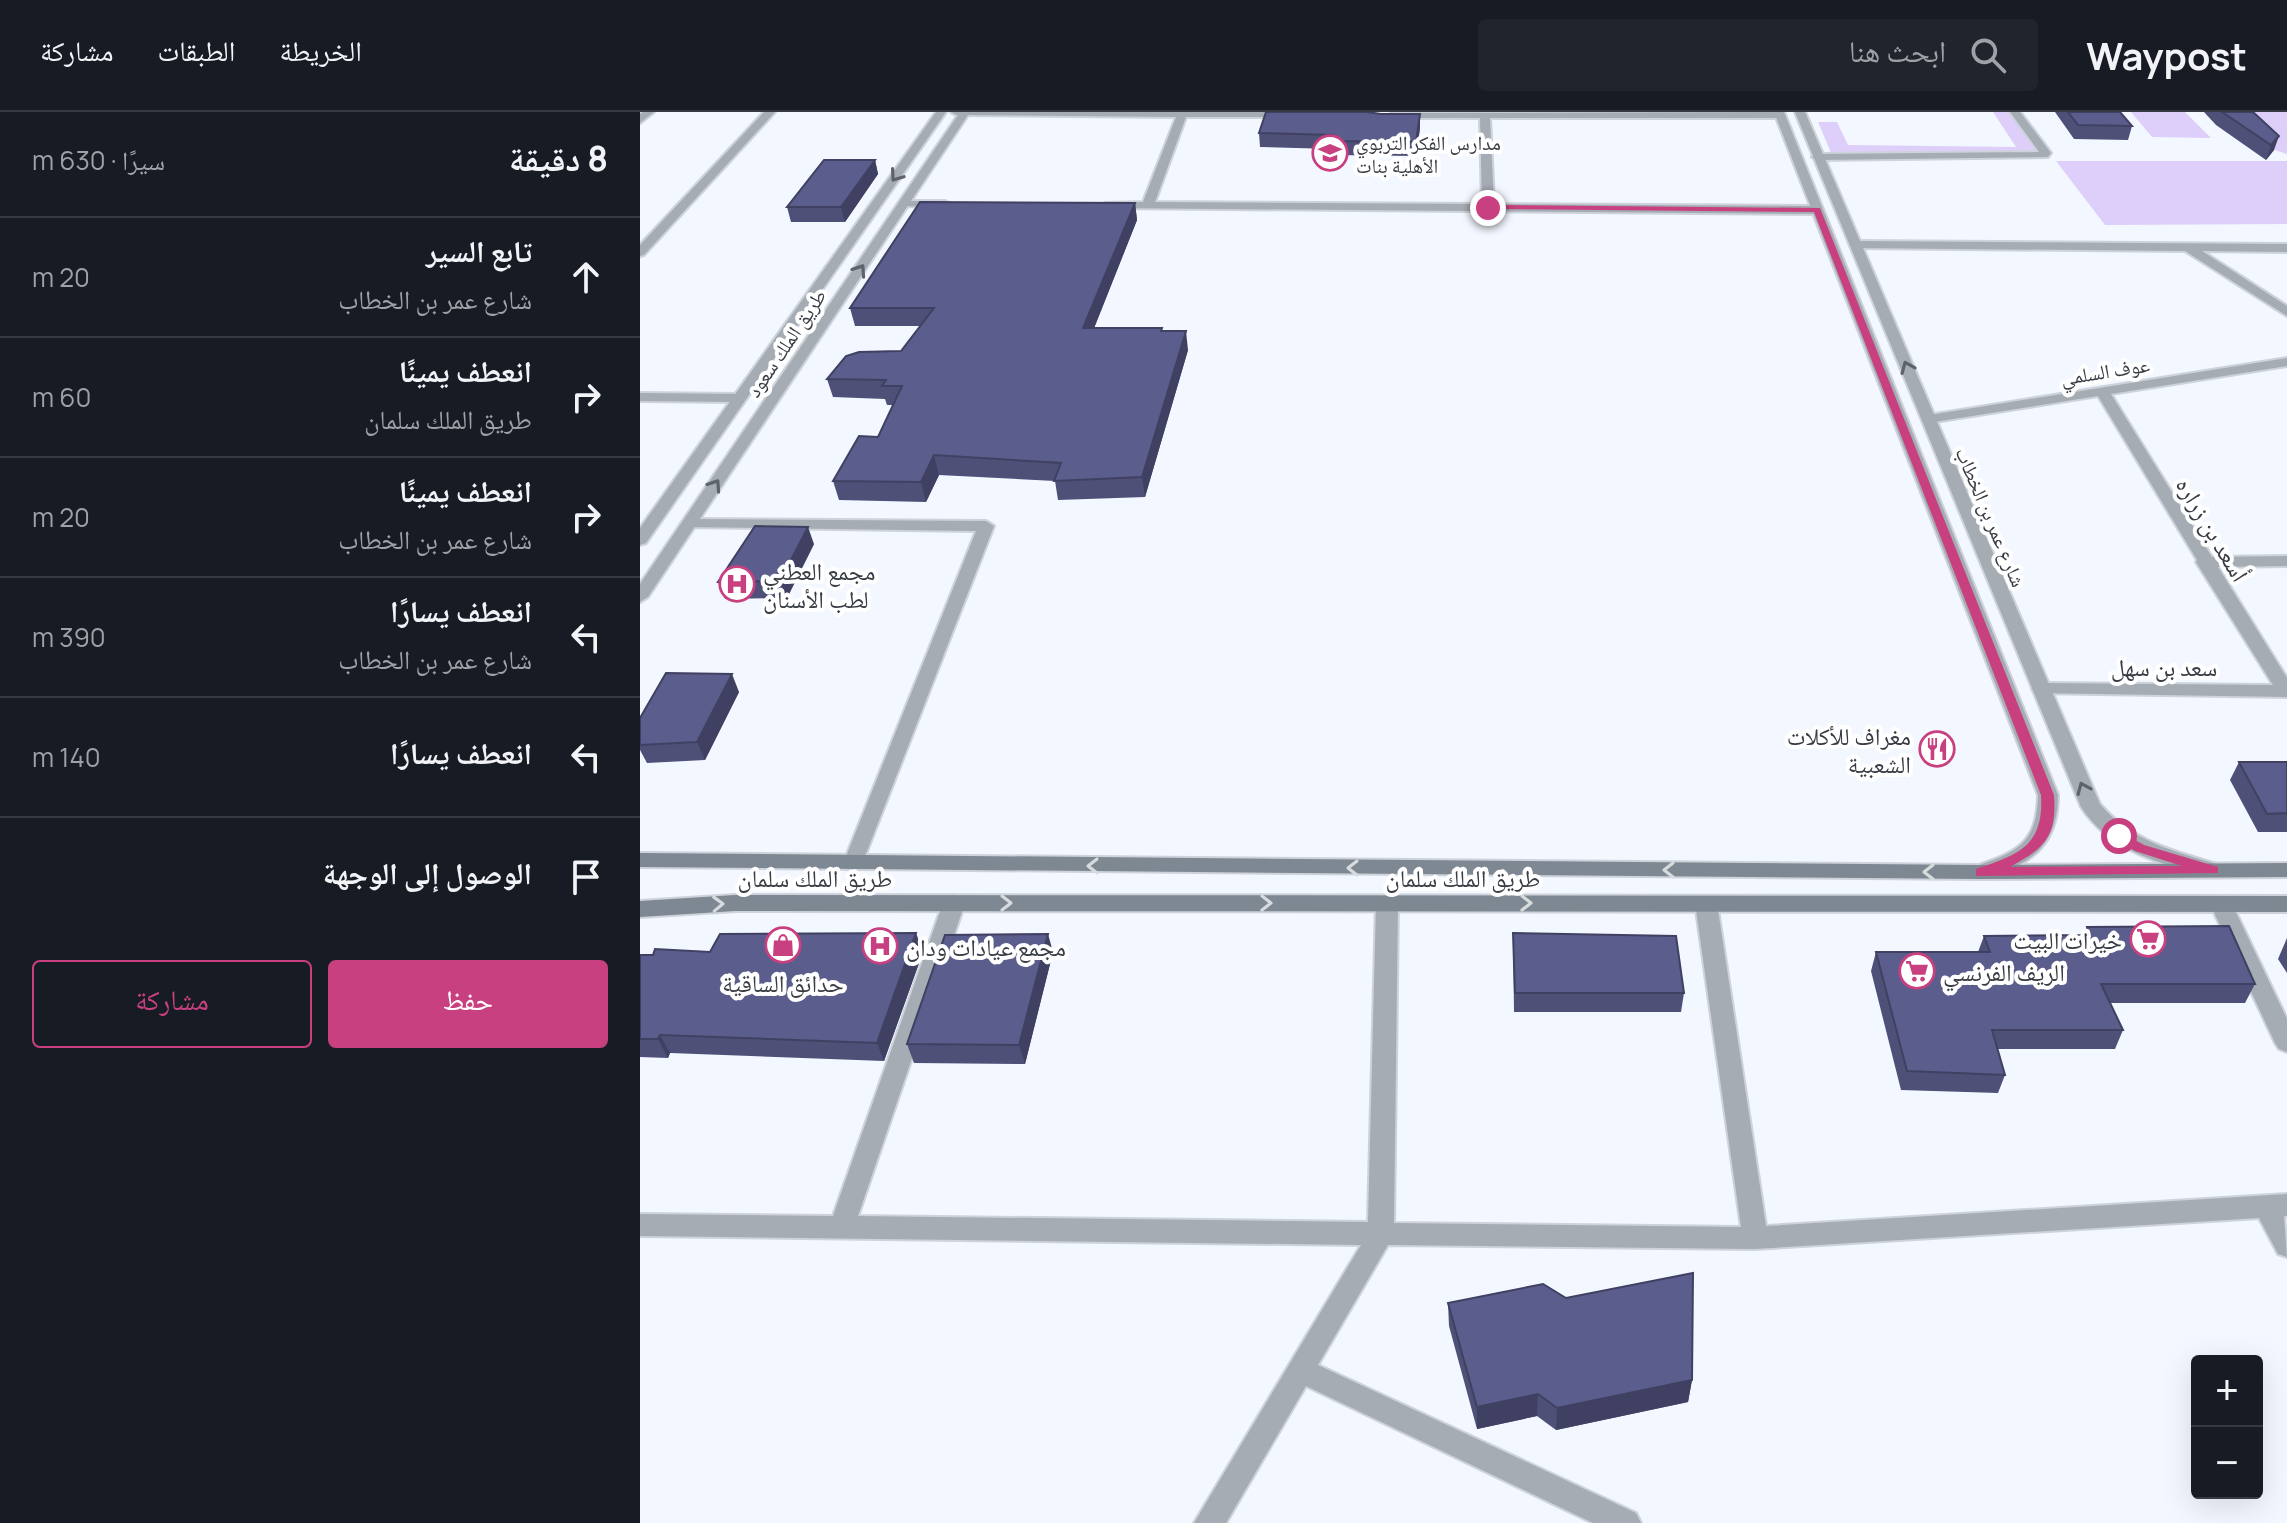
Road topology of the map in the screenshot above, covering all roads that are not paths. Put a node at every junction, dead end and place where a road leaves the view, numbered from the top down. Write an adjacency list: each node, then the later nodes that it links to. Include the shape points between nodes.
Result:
1 (649, 112): 12 (street)
2 (770, 112): 23 (street)
3 (941, 112): 29 (street, طريق الملك سعود, one-way to 29)
4 (1800, 112): 13 (street, شارع عمر بن الخطاب)
5 (2015, 112): 13 (street, via 2044,155)
6 (961, 113): 9 (street); 14 (street, طريق الملك سعود)
7 (1486, 114): 8 (street); 11 (street); 18 (street)
8 (1779, 114): 19 (street, شارع عمر بن الخطاب)
9 (1182, 115): 10 (street); 17 (street)
10 (1310, 115)
11 (1390, 115)
12 (640, 120)
13 (1818, 157): 20 (street, شارع عمر بن الخطاب)
14 (904, 204): 15 (street); 31 (street, طريق الملك سعود, one-way to 14)
15 (965, 204)
16 (1102, 205): 17 (street)
17 (1148, 205): 18 (street)
18 (1488, 208): 19 (street)
19 (1817, 210): 42 (street, شارع عمر بن الخطاب, via 2048,795 2046,832 2037,844 2008,863)
20 (1856, 245): 21 (street); 30 (street, شارع عمر بن الخطاب, one-way to 20)
21 (2187, 247): 22 (street); 24 (street)
22 (2287, 248)
23 (640, 252)
24 (2287, 312)
25 (2281, 363): 26 (street); 27 (street, عوف السلمي)
26 (2287, 380)
27 (2102, 391): 30 (street, عوف السلمي); 34 (street, أسعد بن زراره)
28 (640, 397): 29 (street)
29 (740, 398): 32 (street, طريق الملك سعود)
30 (1928, 419): 36 (street, شارع عمر بن الخطاب)
31 (689, 524): 35 (street, طريق الملك سعود); 39 (street, via 986,526)
32 (640, 540)
33 (2287, 561): 34 (street)
34 (2204, 562): 37 (street, أسعد بن زراره)
35 (640, 597)
36 (2041, 689): 37 (street, سعد بن سهل); 40 (street, شارع عمر بن الخطاب, one-way to 36, via 2139,848 2102,821)
37 (2286, 691)
38 (640, 860): 39 (main road, طريق الملك سلمان)
39 (853, 864): 42 (main road, طريق الملك سلمان, one-way to 39)
40 (2213, 870): 41 (main road, طريق الملك سلمان); 42 (main road, طريق الملك سلمان)
41 (2287, 870)
42 (1980, 872)
43 (954, 903): 44 (main road, طريق الملك سلمان, one-way to 44); 48 (main road, طريق الملك سلمان, one-way to 43, via 735,903); 52 (street)
44 (1387, 903): 45 (main road, طريق الملك سلمان, one-way to 45); 53 (street)
45 (1706, 903): 46 (main road, طريق الملك سلمان); 54 (street)
46 (2221, 904): 47 (main road, طريق الملك سلمان); 49 (street)
47 (2287, 904)
48 (640, 909)
49 (2287, 1043)
50 (2277, 1206): 54 (street); 55 (street)
51 (640, 1225): 52 (street)
52 (842, 1227): 53 (street)
53 (1381, 1234): 54 (street); 56 (street)
54 (1755, 1238)
55 (2287, 1246)
56 (1300, 1370): 57 (street); 58 (street)
57 (1209, 1523)
58 (1626, 1523)

